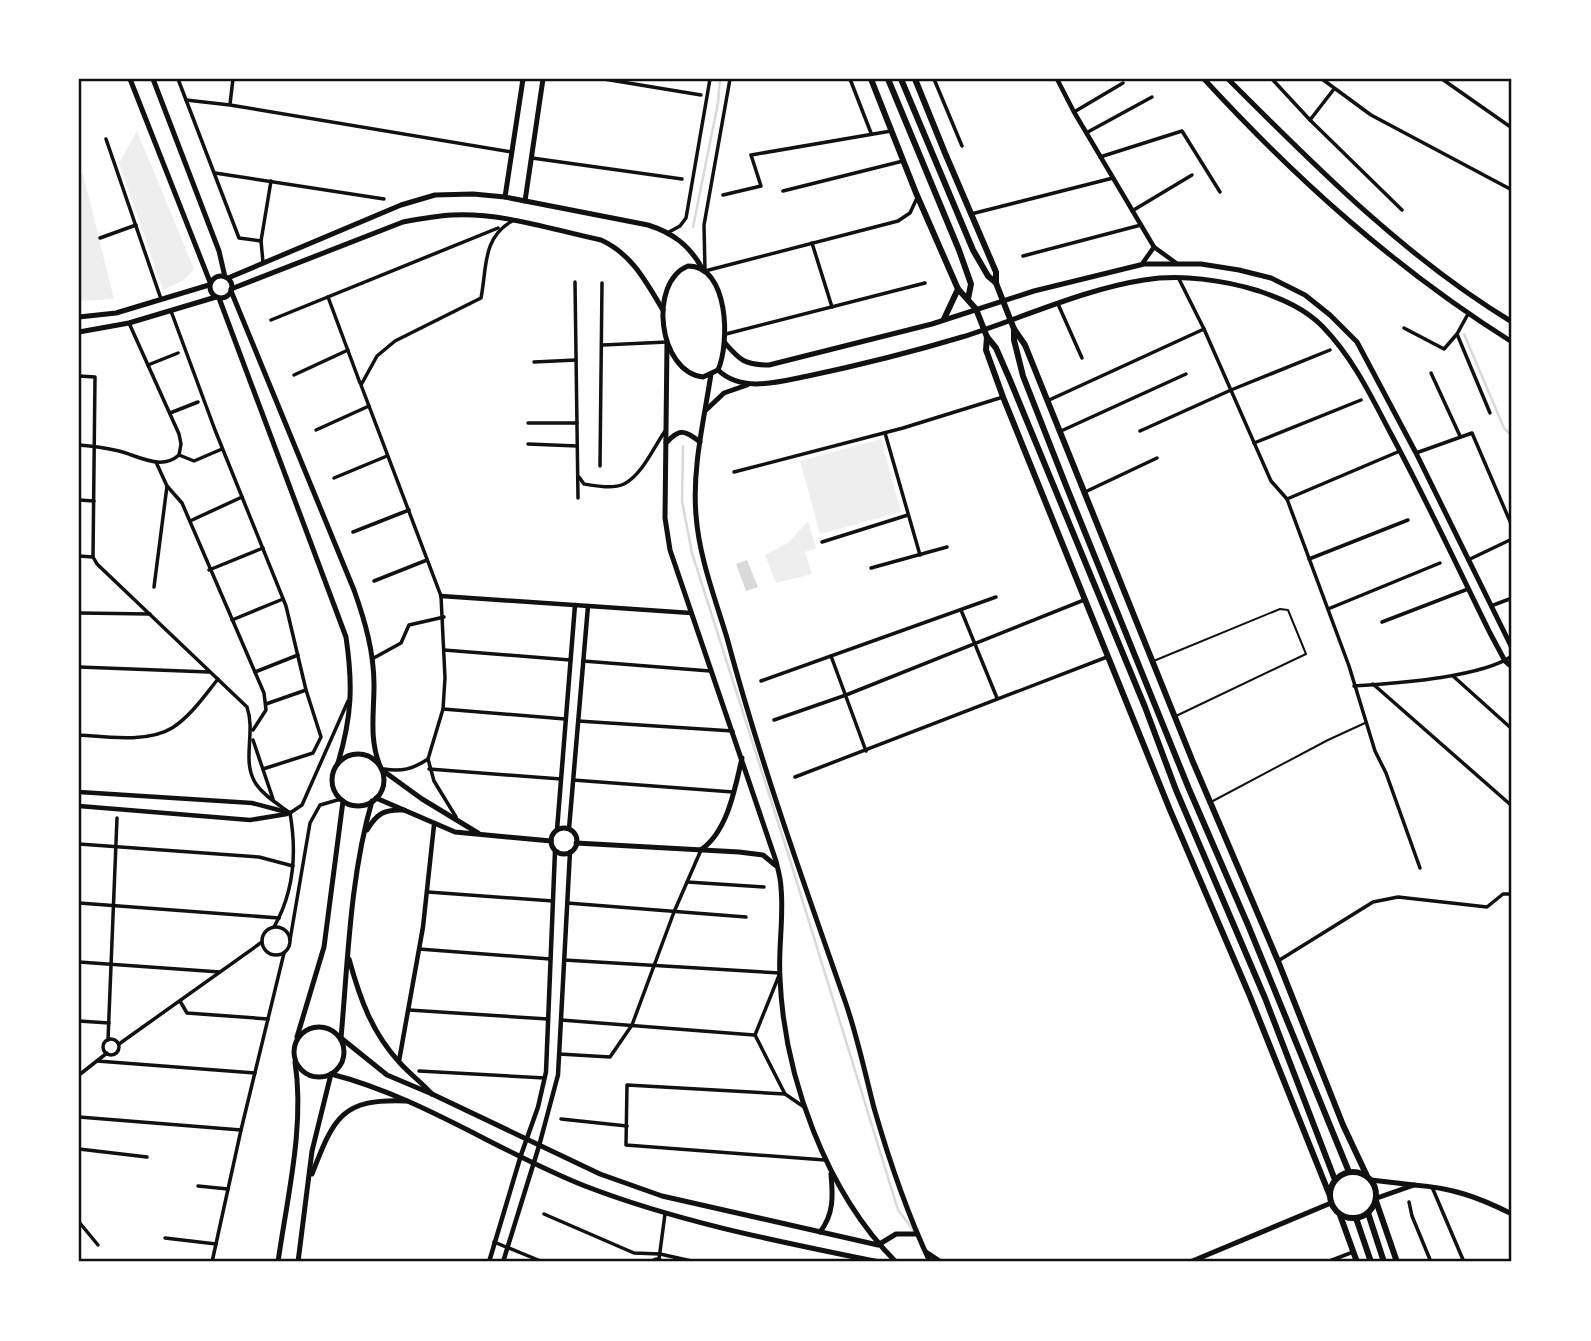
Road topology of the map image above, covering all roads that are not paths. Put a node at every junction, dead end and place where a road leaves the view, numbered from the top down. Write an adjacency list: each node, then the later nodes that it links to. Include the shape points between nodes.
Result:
1 (130, 79): 76 (main road)
2 (153, 79): 70 (main road)
3 (178, 79): 26 (street)
4 (233, 79): 27 (street)
5 (523, 79): 36 (main road)
6 (543, 79): 38 (main road)
7 (604, 79): 24 (street)
8 (710, 79): 60 (street, via 686,218)
9 (730, 79): 69 (street, via 704,225)
10 (850, 79): 33 (street)
11 (871, 79): 31 (highway)
12 (888, 79): 82 (highway, via 959,250 971,284)
13 (901, 79): 75 (highway, via 973,250)
14 (915, 79): 55 (highway)
15 (934, 79): 35 (street)
16 (1057, 79): 28 (street)
17 (1204, 79): 90 (main road, via 1368,239)
18 (1228, 79): 96 (main road, via 1381,226)
19 (1272, 79): 29 (street)
20 (1322, 79): 23 (street)
21 (1442, 79): 30 (street)
22 (1122, 83): 28 (street)
23 (1334, 89): 29 (street); 45 (street, via 1371,115)
24 (701, 95)
25 (1152, 97): 32 (street)
26 (186, 100): 27 (street); 40 (street)
27 (230, 105): 36 (street)
28 (1074, 112): 32 (street)
29 (1310, 120): 53 (street)
30 (1512, 128)
31 (891, 131): 33 (street); 39 (highway)
32 (1086, 133): 37 (street)
33 (871, 134): 49 (street, via 751,155 761,186)
34 (106, 139): 57 (street)
35 (962, 146)
36 (512, 152): 50 (main road)
37 (1100, 157): 42 (street); 47 (street, via 1182,131)
38 (532, 158): 43 (street); 52 (main road)
39 (903, 160): 46 (street); 48 (highway)
40 (215, 173): 44 (street); 62 (street, via 239,238)
41 (1192, 176): 54 (street)
42 (1113, 178): 54 (street); 55 (street)
43 (682, 179)
44 (271, 181): 51 (street); 62 (street)
45 (1512, 190)
46 (783, 191)
47 (1220, 192)
48 (916, 193): 63 (street, via 915,207 904,218); 77 (highway)
49 (723, 195)
50 (505, 197): 52 (main road); 66 (main road, via 451,194 421,198)
51 (383, 199)
52 (525, 201): 60 (main road)
53 (1402, 210)
54 (1132, 211): 58 (street)
55 (971, 214): 75 (highway, via 996,272)
56 (512, 221): 59 (street); 78 (main road, via 453,215 403,222); 87 (main road, via 611,245 633,264)
57 (136, 225): 61 (street); 81 (street)
58 (1141, 225): 64 (street); 65 (street)
59 (503, 226): 80 (street); 130 (street, via 489,249 481,298 395,341 377,356)
60 (669, 232): 69 (main road)
61 (100, 238)
62 (261, 242): 66 (street)
63 (812, 243): 69 (street); 85 (street)
64 (1154, 247): 67 (street); 68 (street)
65 (1023, 256)
66 (263, 262): 70 (main road)
67 (1176, 262): 68 (main road); 116 (main road, via 1271,278 1305,295 1331,315)
68 (1141, 265): 83 (main road)
69 (704, 270): 87 (main road, via 688,266 674,274); 105 (main road, via 717,289)
70 (226, 278): 76 (main road, via 216,276); 78 (main road)
71 (1179, 279): 84 (main road, via 1126,283); 103 (street); 120 (main road, via 1243,286 1300,309 1322,326)
72 (575, 282): 117 (street)
73 (602, 283): 111 (street)
74 (925, 283): 85 (street)
75 (996, 283): 83 (highway)
76 (210, 284): 79 (main road); 81 (main road)
77 (958, 289): 82 (highway); 93 (highway)
78 (231, 290): 79 (main road, via 227,296); 218 (main road, via 354,590)
79 (217, 297): 88 (main road); 235 (main road, via 335,603 346,637)
80 (328, 297): 95 (street); 112 (street)
81 (161, 299): 89 (main road)
82 (968, 299): 86 (highway)
83 (1003, 300): 86 (main road); 94 (highway)
84 (1058, 304): 94 (main road); 115 (street)
85 (832, 307): 105 (street)
86 (976, 309): 93 (main road); 101 (highway)
87 (663, 310): 108 (main road)
88 (171, 311): 97 (main road); 155 (street)
89 (116, 313): 91 (main road); 98 (main road)
90 (1468, 314): 106 (street); 109 (main road)
91 (96, 316): 92 (main road); 100 (main road)
92 (79, 317)
93 (944, 319): 110 (main road, via 769,365 741,361)
94 (1011, 319): 101 (main road); 102 (highway)
95 (271, 320)
96 (1512, 322)
97 (129, 324): 98 (main road); 119 (street)
98 (120, 325): 100 (main road)
99 (1404, 328): 106 (street, via 1444,349)
100 (98, 329): 104 (main road)
101 (984, 329): 107 (highway); 129 (main road, via 826,372)
102 (1014, 329): 127 (highway); 134 (highway)
103 (1204, 329): 131 (street); 134 (street)
104 (79, 332)
105 (726, 334): 110 (main road)
106 (1457, 334): 139 (street)
107 (987, 337): 128 (highway); 132 (highway, via 986,350)
108 (667, 342): 111 (street); 122 (main road, via 685,370 703,377); 143 (main road)
109 (1512, 342)
110 (726, 343): 121 (main road)
111 (603, 345): 162 (street)
112 (348, 350): 125 (street); 130 (street)
113 (1330, 350): 131 (street)
114 (178, 353): 119 (street)
115 (1082, 358)
116 (1367, 358): 120 (main road); 157 (main road)
117 (576, 360): 118 (street); 141 (street)
118 (534, 362)
119 (148, 365): 138 (street)
120 (1355, 366): 156 (main road)
121 (718, 370): 122 (main road); 129 (main road, via 728,380)
122 (712, 373): 137 (main road)
123 (1431, 373): 147 (street)
124 (1185, 374): 145 (street)
125 (294, 375)
126 (79, 376): 154 (street, via 94,377)
127 (1023, 376): 128 (highway, via 1016,374); 352 (highway)
128 (1010, 380): 354 (highway, via 1265,998)
129 (750, 384): 137 (main road, via 724,393)
130 (361, 385): 136 (street)
131 (1231, 390): 144 (street); 150 (street)
132 (1003, 397): 146 (street); 199 (highway)
133 (1361, 400): 150 (street)
134 (1047, 401): 145 (highway)
135 (198, 402): 138 (street)
136 (369, 406): 142 (street); 159 (street)
137 (706, 410): 148 (main road)
138 (170, 413): 158 (street, via 179,434)
139 (1490, 413)
140 (528, 423): 141 (street)
141 (577, 423): 153 (street)
142 (316, 430)
143 (665, 431): 149 (main road); 164 (street, via 639,471 623,485 584,484)
144 (1140, 431)
145 (1059, 432): 167 (highway)
146 (885, 433): 163 (street); 174 (street)
147 (1460, 436): 157 (street); 177 (street, via 1470,432 1474,436)
148 (700, 442): 149 (main road, via 679,432); 371 (main road, via 695,513 699,543 745,706 846,1003)
149 (666, 443): 206 (main road, via 665,519)
150 (1254, 443): 170 (street, via 1271,481)
151 (528, 444): 153 (street)
152 (79, 445): 154 (street)
153 (578, 446): 164 (street)
154 (95, 447): 161 (street); 172 (street)
155 (223, 449): 158 (street, via 194,461); 168 (street)
156 (1400, 451): 170 (street); 194 (main road)
157 (1416, 453): 188 (main road)
158 (179, 455): 161 (street)
159 (388, 456): 165 (street); 173 (street)
160 (1157, 458): 167 (street)
161 (156, 462): 166 (street)
162 (600, 466)
163 (734, 472)
164 (578, 475): 169 (street)
165 (334, 478)
166 (167, 486): 176 (street, via 182,503); 193 (street)
167 (1085, 492): 221 (highway)
168 (242, 497): 176 (street); 182 (street)
169 (578, 498)
170 (1287, 499): 186 (street)
171 (79, 500): 172 (street)
172 (94, 501): 185 (street)
173 (409, 510): 178 (street); 187 (street)
174 (908, 515): 180 (street); 183 (street)
175 (1408, 520): 186 (street)
176 (189, 521): 191 (street)
177 (1512, 526)
178 (354, 532)
179 (1512, 539): 188 (street)
180 (822, 542)
181 (947, 547): 183 (street)
182 (263, 548): 191 (street); 198 (street)
183 (920, 555): 190 (street)
184 (79, 556): 185 (street)
185 (93, 557): 207 (street)
186 (1309, 559): 203 (street)
187 (428, 560): 192 (street); 195 (street)
188 (1468, 560): 202 (main road)
189 (1440, 562): 203 (street)
190 (871, 568)
191 (209, 570): 209 (street)
192 (374, 581)
193 (154, 587)
194 (1468, 589): 210 (street); 222 (main road)
195 (441, 596): 200 (street); 208 (street)
196 (996, 597): 204 (street)
197 (1512, 598): 202 (street)
198 (283, 599): 209 (street); 214 (street)
199 (1084, 600): 211 (street); 217 (highway)
200 (575, 605): 201 (street); 219 (street)
201 (588, 606): 206 (street); 220 (street)
202 (1491, 606): 212 (main road)
203 (1328, 609): 232 (street)
204 (961, 610): 211 (street); 215 (street)
205 (79, 612): 207 (street)
206 (691, 613): 225 (main road)
207 (150, 614): 226 (street)
208 (443, 617): 213 (street); 218 (street, via 409,625 401,643)
209 (232, 620): 227 (street)
210 (1382, 622)
211 (975, 644): 234 (street); 236 (street)
212 (1512, 648)
213 (444, 650): 219 (street); 238 (street)
214 (298, 655): 227 (street); 233 (street)
215 (831, 656): 230 (street); 234 (street)
216 (1512, 656): 222 (street)
217 (1109, 657): 236 (street); 360 (highway)
218 (372, 659): 253 (main road, via 372,738)
219 (570, 660): 240 (street)
220 (583, 661): 225 (street); 242 (street)
221 (1153, 661): 239 (highway); 239 (lane, via 1280,609 1288,610 1306,654)
222 (1505, 661): 224 (main road); 228 (street)
223 (79, 667): 226 (street)
224 (1512, 667)
225 (712, 671): 246 (main road)
226 (211, 672): 229 (street)
227 (255, 672): 237 (street)
228 (1453, 676): 231 (street); 244 (street)
229 (218, 679): 245 (street, via 247,707); 247 (street, via 171,729 132,739)
230 (761, 681)
231 (1373, 684): 232 (street); 266 (street)
232 (1354, 686): 243 (street)
233 (306, 690): 237 (street); 254 (street, via 321,737 313,753)
234 (846, 695): 241 (street); 249 (street)
235 (351, 696): 252 (main road, via 348,731); 268 (street, via 302,805)
236 (997, 698): 249 (street)
237 (265, 704): 245 (street, via 266,710)
238 (443, 709): 240 (street); 251 (street)
239 (1175, 717): 264 (highway)
240 (565, 719): 257 (street)
241 (774, 720)
242 (578, 721): 246 (street); 258 (street)
243 (1366, 723): 264 (lane); 285 (street)
244 (1512, 729)
245 (251, 731): 248 (street)
246 (733, 731): 250 (main road)
247 (79, 735)
248 (252, 738): 254 (street); 263 (street, via 251,774)
249 (866, 751): 256 (street)
250 (742, 758): 260 (main road); 284 (main road)
251 (428, 759): 253 (street, via 404,771); 255 (street)
252 (338, 763): 253 (main road, via 359,754); 261 (main road, via 333,786)
253 (381, 768): 262 (main road, via 383,785); 270 (main road)
254 (262, 769): 263 (street)
255 (429, 769): 257 (street); 270 (street)
256 (795, 777)
257 (561, 779): 273 (street)
258 (573, 780): 260 (street); 272 (street)
259 (79, 792): 268 (street, via 251,803)
260 (733, 792): 280 (main road, via 717,836)
261 (342, 800): 262 (main road, via 357,805); 298 (street, via 320,805 310,822); 320 (main road, via 324,947)
262 (374, 800): 267 (main road); 275 (main road)
263 (273, 801): 268 (street)
264 (1210, 802): 305 (highway)
265 (79, 806): 268 (street, via 250,820)
266 (1512, 806)
267 (404, 810): 271 (main road); 275 (main road, via 380,812)
268 (290, 813): 283 (street)
269 (117, 818): 279 (street)
270 (458, 821): 274 (main road)
271 (434, 825): 274 (main road); 288 (street)
272 (569, 829): 273 (main road); 278 (main road)
273 (557, 830): 276 (main road)
274 (478, 833): 276 (main road)
275 (363, 836): 302 (main road)
276 (551, 841): 281 (main road)
277 (79, 844): 279 (street)
278 (576, 844): 280 (main road); 282 (main road)
279 (116, 847): 283 (street, via 259,857); 293 (street)
280 (702, 849): 284 (main road, via 763,855); 286 (street)
281 (555, 850): 282 (main road); 290 (street)
282 (570, 852): 292 (street)
283 (293, 866): 295 (street)
284 (778, 868): 310 (main road)
285 (1420, 868)
286 (687, 883): 287 (street); 294 (street)
287 (764, 887)
288 (428, 892): 290 (street); 300 (street)
289 (1512, 894): 305 (street, via 1503,894 1487,907 1398,897 1373,902)
290 (553, 901): 303 (street)
291 (79, 903): 293 (street)
292 (567, 903): 294 (street); 304 (street)
293 (114, 905): 295 (street); 307 (street)
294 (674, 912): 296 (street); 308 (street)
295 (280, 918): 297 (street)
296 (746, 918)
297 (274, 927): 298 (street, via 283,929); 299 (street, via 265,932)
298 (290, 940): 301 (street)
299 (262, 942): 301 (street, via 270,954); 309 (street)
300 (419, 949): 303 (street); 312 (street)
301 (284, 953): 314 (street)
302 (348, 954): 321 (main road); 329 (main road, via 367,1015)
303 (551, 959): 313 (street)
304 (564, 960): 308 (street); 315 (street)
305 (1278, 961): 353 (highway)
306 (79, 962): 307 (street)
307 (111, 964): 309 (street); 317 (street)
308 (655, 966): 310 (street); 318 (street)
309 (221, 972): 311 (street)
310 (780, 974): 319 (street); 339 (main road, via 787,1036)
311 (180, 1001): 314 (street, via 187,1013); 323 (street)
312 (409, 1010): 313 (street); 329 (street)
313 (548, 1018): 327 (street)
314 (268, 1019): 332 (street)
315 (561, 1020): 318 (street); 325 (street)
316 (79, 1021): 317 (street)
317 (109, 1023): 322 (street)
318 (632, 1025): 319 (street); 325 (street, via 610,1057)
319 (755, 1035): 337 (street)
320 (298, 1037): 321 (main road, via 320,1026); 328 (main road)
321 (341, 1038): 334 (main road, via 344,1054); 336 (main road, via 387,1076)
322 (108, 1040): 323 (street); 324 (street, via 104,1046)
323 (119, 1044): 324 (street, via 116,1053)
324 (107, 1053): 326 (street)
325 (559, 1054): 330 (street)
326 (97, 1061): 332 (street); 333 (street)
327 (547, 1061): 330 (street); 335 (street)
328 (295, 1062): 334 (main road, via 307,1074); 383 (main road, via 298,1124)
329 (398, 1062): 336 (main road)
330 (559, 1062): 345 (street)
331 (419, 1071): 335 (street)
332 (255, 1073): 343 (street)
333 (79, 1074)
334 (331, 1074): 338 (main road); 355 (main road, via 317,1123)
335 (545, 1078): 344 (street)
336 (432, 1094): 344 (main road)
337 (785, 1094): 339 (street); 342 (street, via 627,1086)
338 (407, 1101): 347 (main road); 355 (main road, via 363,1103 343,1115 323,1144)
339 (806, 1108): 349 (main road)
340 (79, 1117): 343 (street)
341 (561, 1119): 342 (street)
342 (627, 1126): 349 (street, via 626,1145)
343 (241, 1130): 359 (street)
344 (526, 1140): 345 (main road); 347 (street)
345 (539, 1146): 350 (street); 370 (main road, via 662,1196)
346 (79, 1149): 348 (street)
347 (521, 1155): 350 (main road); 373 (street)
348 (147, 1157)
349 (825, 1160): 351 (main road)
350 (534, 1162): 363 (main road); 377 (street)
351 (831, 1171): 370 (main road, via 831,1213); 376 (main road)
352 (1349, 1172): 353 (highway); 354 (highway)
353 (1369, 1178): 356 (main road); 361 (highway)
354 (1335, 1180): 360 (highway)
355 (308, 1184): 384 (main road)
356 (1414, 1185): 358 (main road); 361 (main road)
357 (198, 1186): 359 (street)
358 (1432, 1186): 366 (main road, via 1478,1197); 402 (street)
359 (228, 1189): 374 (street)
360 (1330, 1199): 367 (highway); 395 (main road)
361 (1376, 1199): 364 (highway); 400 (highway)
362 (1409, 1202): 401 (street)
363 (665, 1213): 380 (street); 381 (main road)
364 (1368, 1213): 368 (highway); 399 (highway)
365 (544, 1214): 380 (street, via 634,1253)
366 (1512, 1214)
367 (1340, 1215): 368 (highway); 379 (highway)
368 (1356, 1218): 398 (highway)
369 (79, 1222): 375 (street)
370 (820, 1232): 376 (main road)
371 (917, 1234): 376 (main road, via 896,1234); 378 (main road)
372 (165, 1238): 374 (street)
373 (494, 1242): 377 (street); 385 (street)
374 (216, 1244): 382 (street)
375 (98, 1245)
376 (878, 1245): 392 (main road)
377 (508, 1246): 386 (street); 387 (street)
378 (926, 1252): 393 (main road); 394 (main road)
379 (1353, 1252): 396 (street); 397 (highway)
380 (660, 1257): 388 (street); 389 (street); 390 (street)
381 (848, 1259): 391 (main road)
382 (212, 1262)
383 (278, 1262)
384 (298, 1262)
385 (489, 1262)
386 (503, 1262)
387 (543, 1262)
388 (649, 1262)
389 (666, 1262)
390 (696, 1262)
391 (879, 1262)
392 (896, 1262)
393 (930, 1262)
394 (941, 1262)
395 (1190, 1262)
396 (1327, 1262)
397 (1357, 1262)
398 (1371, 1262)
399 (1384, 1262)
400 (1397, 1262)
401 (1431, 1262)
402 (1464, 1262)

